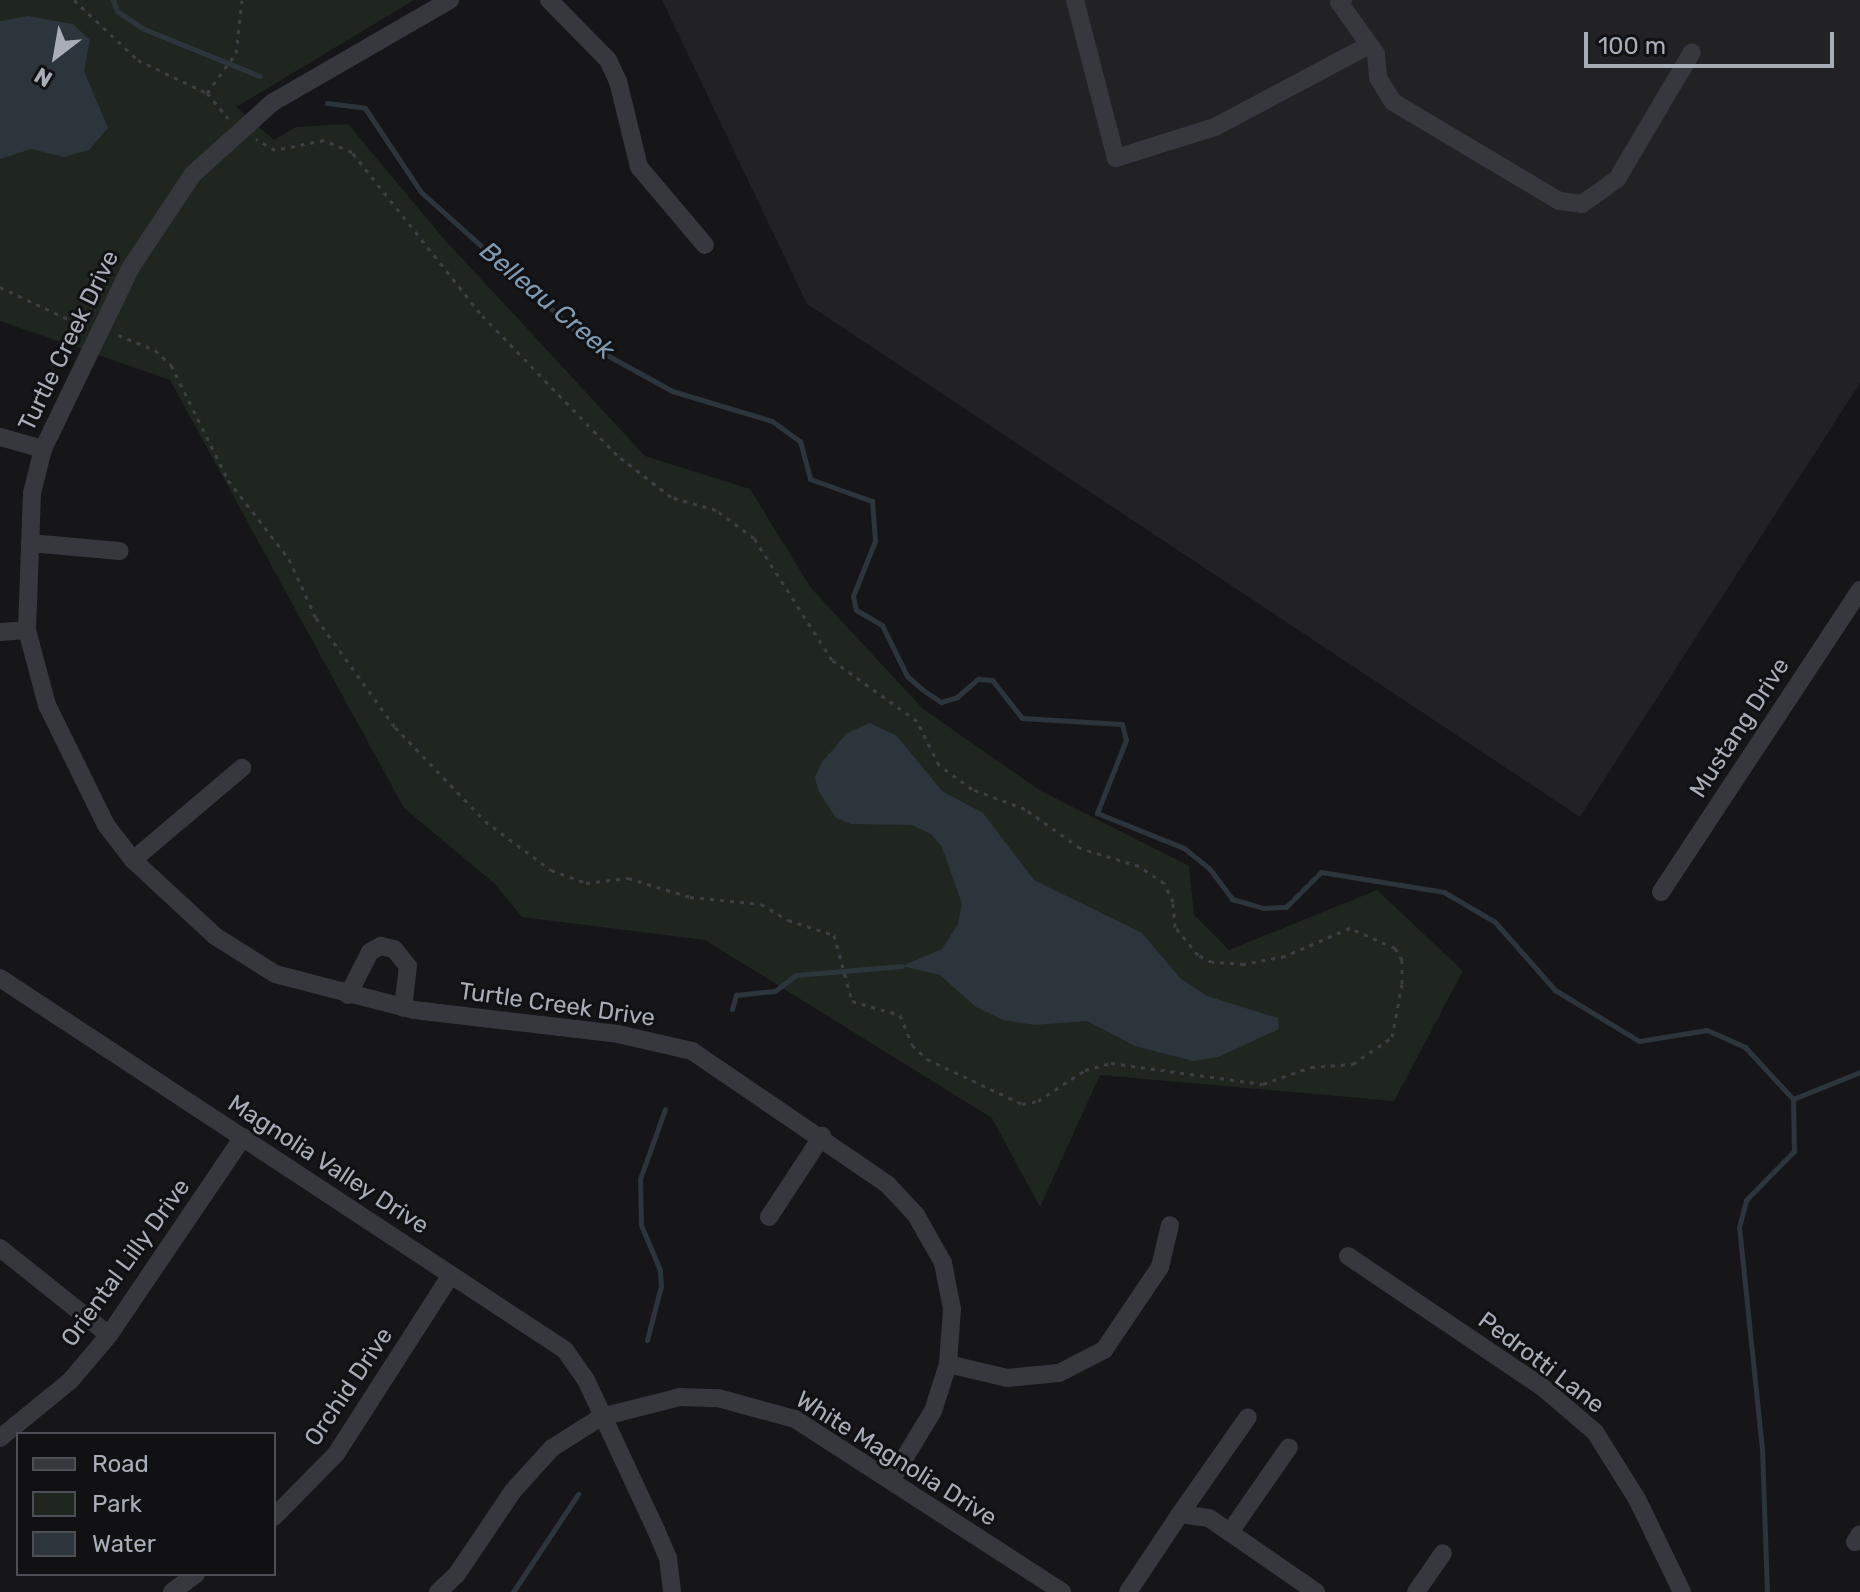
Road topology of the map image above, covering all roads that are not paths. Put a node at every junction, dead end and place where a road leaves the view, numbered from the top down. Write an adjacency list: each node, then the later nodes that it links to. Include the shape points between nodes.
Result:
1 (450, 0): 9 (street, Turtle Creek Drive, via 273,102 193,174 160,219 99,330)
2 (549, 0): 7 (street, via 608,60 639,167)
3 (1075, 0): 5 (street, via 1116,158 1215,127)
4 (1340, 1): 5 (street)
5 (1369, 45): 6 (street, via 1376,54 1378,78 1393,102 1559,201 1582,204 1617,179)
6 (1692, 52)
7 (705, 245)
8 (0, 437): 9 (street)
9 (43, 449): 10 (street, Turtle Creek Drive, via 32,493)
10 (30, 543): 11 (street); 13 (street, Turtle Creek Drive)
11 (120, 551)
12 (1860, 590): 17 (street, Mustang Drive)
13 (27, 630): 14 (street); 16 (street, Turtle Creek Drive, via 55,729 106,825)
14 (0, 632)
15 (242, 768): 16 (street)
16 (133, 860): 19 (street, Turtle Creek Drive, via 215,936 275,974)
17 (1661, 892)
18 (0, 978): 22 (street, Magnolia Valley Drive)
19 (348, 995): 20 (street, Turtle Creek Drive); 20 (street, via 370,952 381,946 394,949 408,966)
20 (403, 1008): 21 (street, Turtle Creek Drive, via 618,1034 692,1051)
21 (822, 1136): 23 (street); 29 (street, Turtle Creek Drive, via 887,1184 923,1227 943,1263 952,1309)
22 (243, 1137): 27 (street, Magnolia Valley Drive); 28 (street, Oriental Lilly Drive)
23 (769, 1217)
24 (1170, 1225): 29 (street, via 1160,1267 1104,1350 1059,1373 1007,1378)
25 (0, 1248): 28 (street)
26 (1348, 1256): 47 (street, Pedrotti Lane, via 1541,1386 1595,1432 1637,1499)
27 (451, 1275): 30 (street, Magnolia Valley Drive, via 565,1350 586,1380); 36 (street, Orchid Drive, via 336,1454)
28 (109, 1335): 32 (street, Oriental Lilly Drive, via 70,1381)
29 (948, 1364): 34 (street, Turtle Creek Drive, via 933,1411)
30 (601, 1417): 34 (street, White Magnolia Drive, via 680,1397 739,1403 795,1419); 41 (street, White Magnolia Drive, via 552,1448); 42 (street, Magnolia Valley Drive, via 662,1544)
31 (1248, 1417): 35 (street)
32 (0, 1438)
33 (1289, 1447): 37 (street)
34 (891, 1480): 43 (street, White Magnolia Drive)
35 (1180, 1514): 37 (street, via 1209,1518); 44 (street)
36 (276, 1515)
37 (1230, 1532): 45 (street)
38 (1443, 1553): 46 (street)
39 (193, 1576): 40 (street)
40 (172, 1592)
41 (438, 1592)
42 (672, 1592)
43 (1062, 1592)
44 (1128, 1592)
45 (1316, 1592)
46 (1416, 1592)
47 (1682, 1592)

